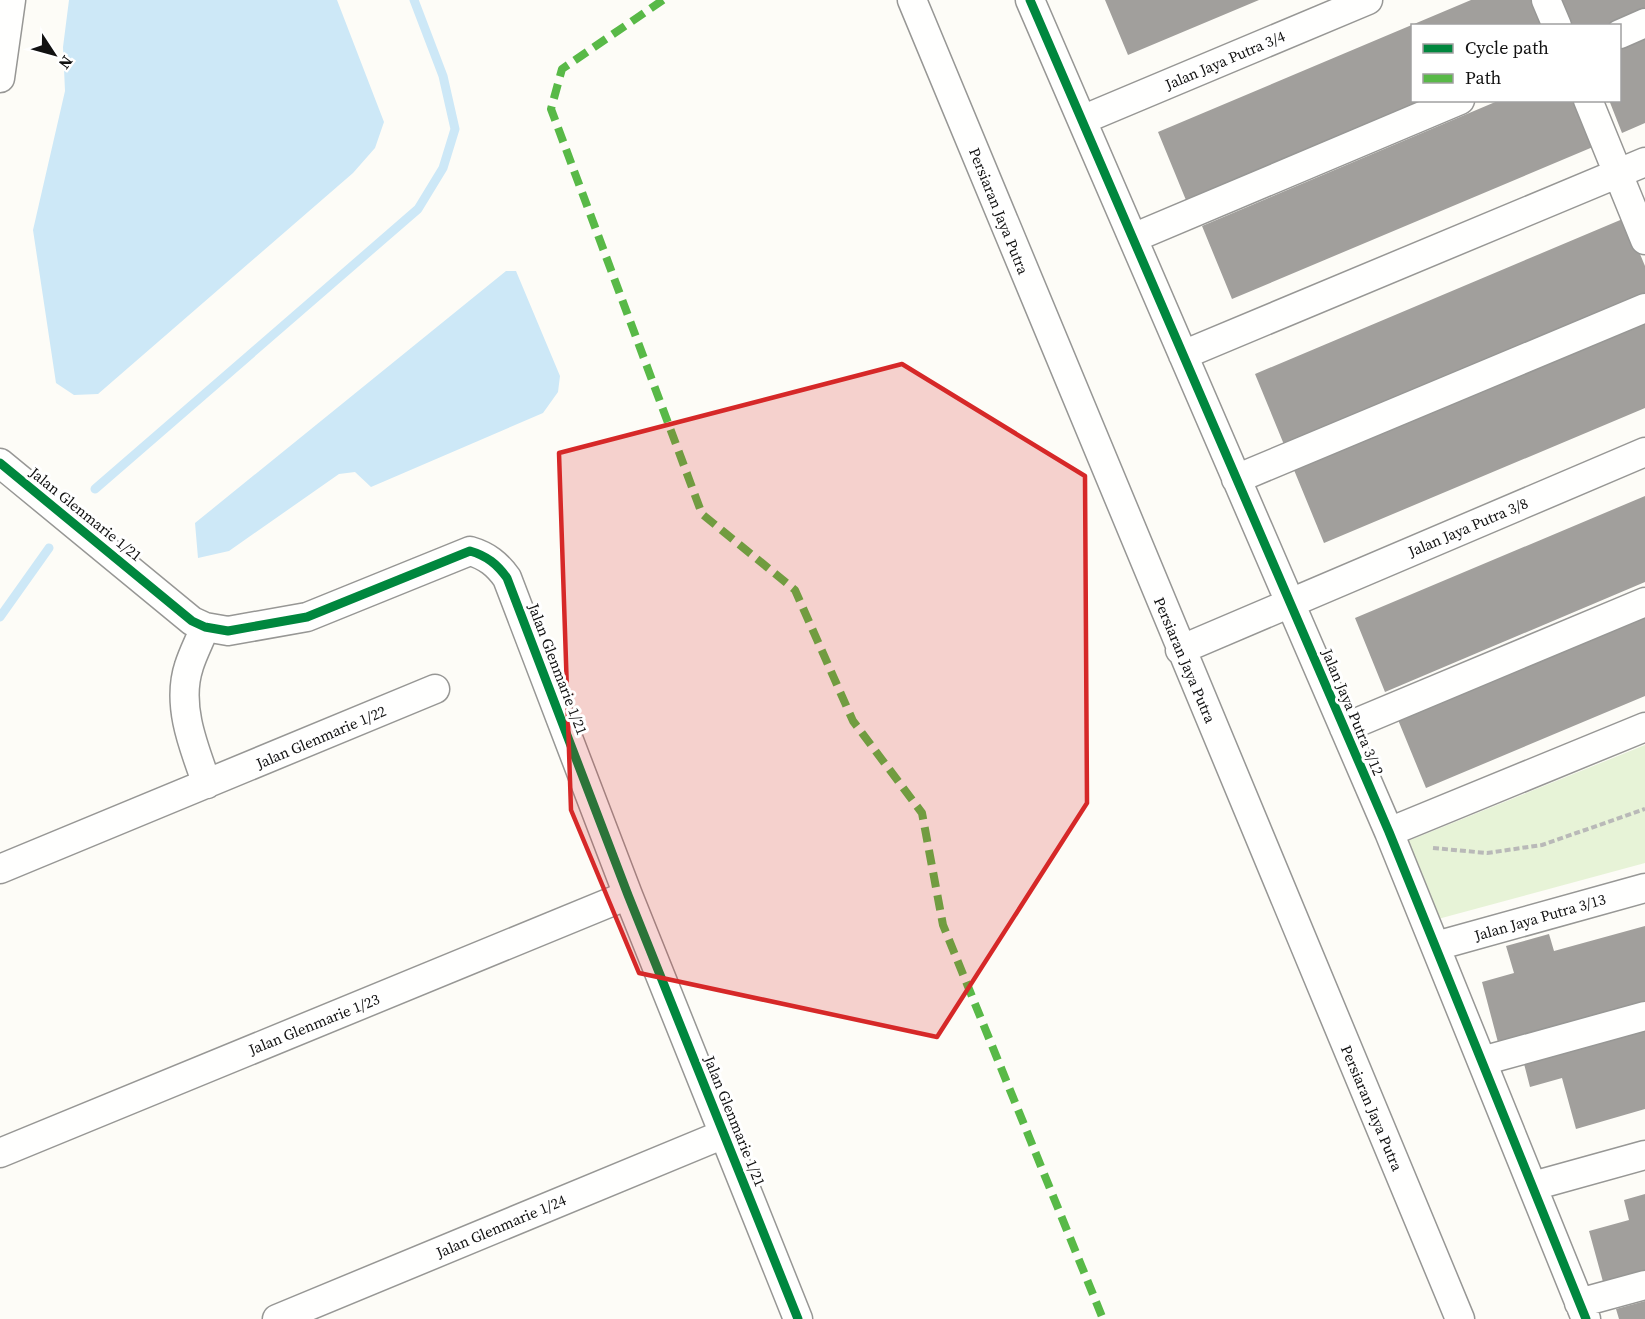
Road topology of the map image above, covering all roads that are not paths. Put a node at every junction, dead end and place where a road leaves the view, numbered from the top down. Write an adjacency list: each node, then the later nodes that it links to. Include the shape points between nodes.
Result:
1 (11, 0): 9 (street)
2 (912, 0): 25 (street, Persiaran Jaya Putra)
3 (1030, 0): 12 (street, Jalan Jaya Putra 3/12)
4 (1368, 0): 12 (street, Jalan Jaya Putra 3/4)
5 (1546, 0): 7 (street)
6 (1645, 23): 8 (street)
7 (1556, 24)
8 (1621, 34)
9 (0, 78)
10 (1455, 102): 15 (street)
11 (1589, 102): 14 (street)
12 (1082, 120): 15 (street, Jalan Jaya Putra 3/12)
13 (1645, 162): 14 (street)
14 (1618, 173): 16 (street); 18 (street)
15 (1133, 238): 18 (street, Jalan Jaya Putra 3/12)
16 (1645, 240)
17 (1645, 308): 21 (street)
18 (1183, 355): 21 (street, Jalan Jaya Putra 3/12)
19 (1645, 452): 23 (street, Jalan Jaya Putra 3/8)
20 (0, 463): 24 (street, Jalan Glenmarie 1/21, via 192,621)
21 (1236, 479): 23 (street, Jalan Jaya Putra 3/12)
22 (1645, 602): 28 (street)
23 (1290, 603): 25 (street, Jalan Jaya Putra 3/8); 28 (street, Jalan Jaya Putra 3/12)
24 (205, 627): 29 (street, via 188,667 185,687 186,715); 33 (street, Jalan Glenmarie 1/21, via 228,631 307,617 470,552 483,555 507,578)
25 (1180, 650): 45 (street, Persiaran Jaya Putra)
26 (435, 689): 29 (street, Jalan Glenmarie 1/22)
27 (1645, 727): 30 (street)
28 (1344, 728): 30 (street, Jalan Jaya Putra 3/12)
29 (207, 784): 31 (street, Jalan Glenmarie 1/22)
30 (1389, 832): 34 (street, Jalan Jaya Putra 3/12)
31 (0, 869)
32 (1645, 888): 34 (street, Jalan Jaya Putra 3/13)
33 (628, 895): 37 (street, Jalan Glenmarie 1/21); 38 (street, Jalan Glenmarie 1/23)
34 (1436, 946): 36 (street, Jalan Jaya Putra 3/12)
35 (1645, 1016): 36 (street)
36 (1482, 1061): 40 (street, Jalan Jaya Putra 3/12)
37 (724, 1134): 43 (street, Jalan Glenmarie 1/24); 44 (street, Jalan Glenmarie 1/21)
38 (0, 1153)
39 (1645, 1155): 40 (street)
40 (1533, 1186): 42 (street, Jalan Jaya Putra 3/12)
41 (1645, 1285): 42 (street)
42 (1583, 1311)
43 (277, 1319)
44 (798, 1319)
45 (1460, 1319)

